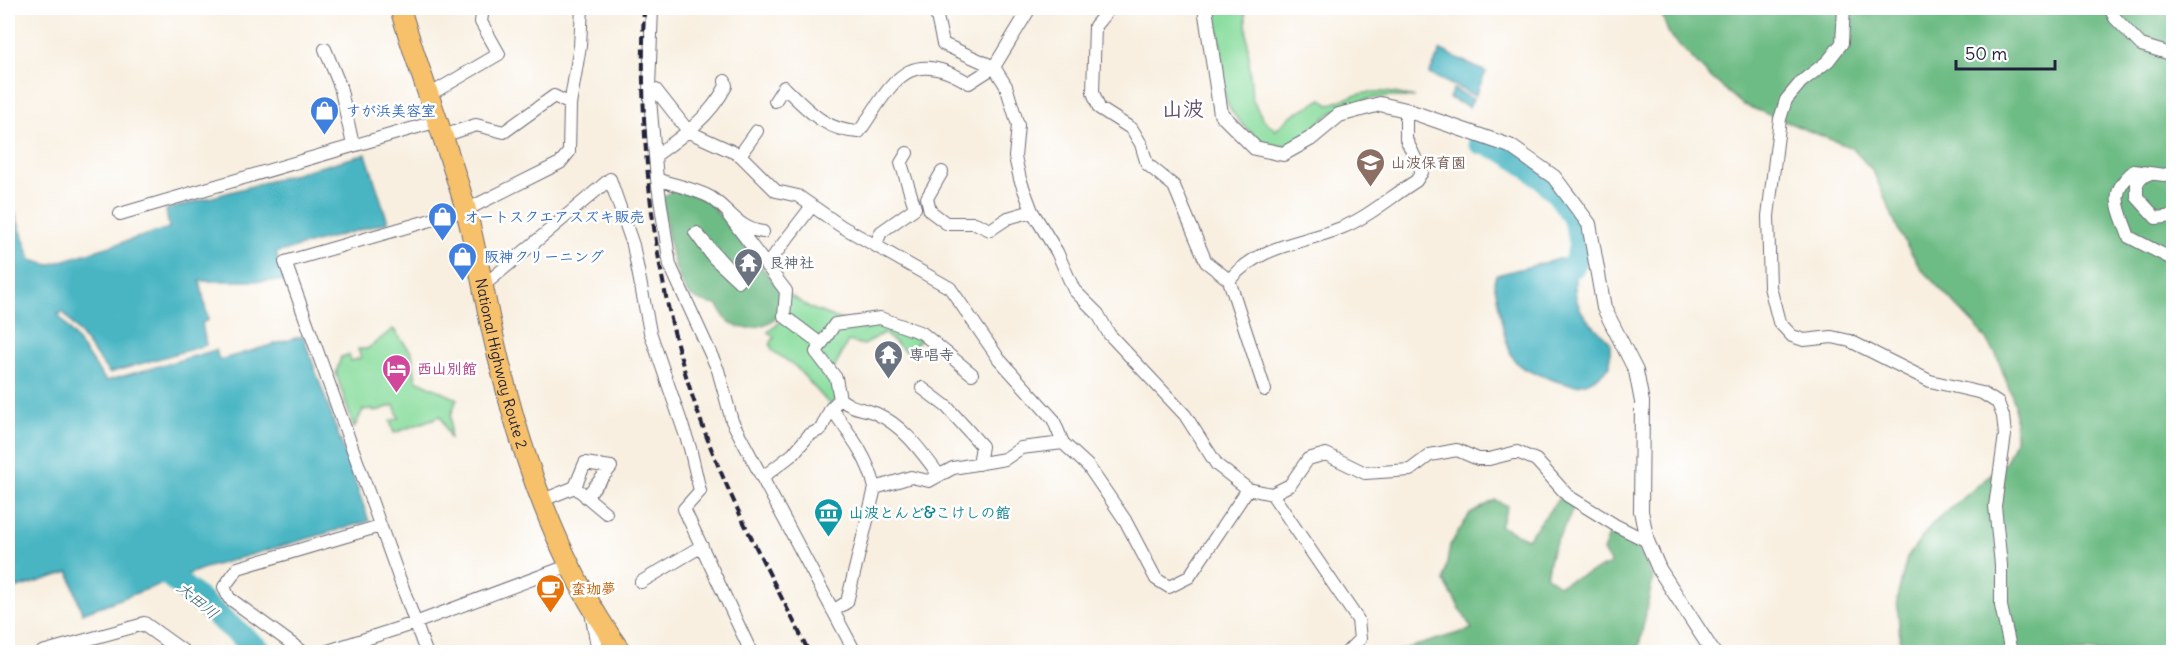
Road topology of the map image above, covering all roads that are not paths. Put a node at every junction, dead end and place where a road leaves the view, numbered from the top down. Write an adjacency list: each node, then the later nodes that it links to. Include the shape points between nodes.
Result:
1 (400, 8): 16 (highway, National Highway Route 2)
2 (483, 8): 16 (street, via 481,22 499,54)
3 (582, 8): 18 (street)
4 (652, 8): 15 (street)
5 (916, 8): 13 (street, via 936,12 943,44)
6 (1030, 8): 13 (street)
7 (1110, 8): 42 (street, via 1095,26 1093,92 1099,108 1132,129 1147,164 1174,186 1206,262)
8 (1205, 8): 19 (street, via 1221,114 1255,148 1283,154 1310,139 1339,115 1380,104)
9 (1844, 8): 82 (street, via 1842,43 1786,100 1780,119 1768,216 1770,287 1779,322 1792,336 1850,341 1930,381 1982,393 1998,403 2005,435 1995,506 2001,606)
10 (2110, 8): 12 (street, via 2141,45)
11 (325, 49): 23 (street, via 340,86)
12 (2174, 55)
13 (994, 67): 17 (street, via 969,83 948,70 916,67 900,75 859,132 843,131 819,121 784,87); 33 (street, via 1014,106 1018,125 1015,157)
14 (724, 81): 22 (street, via 726,86 717,104)
15 (649, 88): 22 (street, via 656,90); 26 (street)
16 (429, 95): 20 (highway, National Highway Route 2)
17 (775, 101)
18 (570, 104): 20 (street, via 554,96 504,132 476,125); 32 (street, via 569,152 560,163)
19 (1406, 110): 42 (street, via 1406,139 1422,172 1416,182 1342,228 1276,247 1244,263); 61 (street, via 1510,146 1554,177 1589,224 1604,308 1636,371 1642,402 1641,512)
20 (441, 128): 23 (street); 32 (highway, National Highway Route 2)
21 (757, 131): 25 (street)
22 (689, 132): 25 (street); 26 (street)
23 (353, 145): 34 (street)
24 (907, 153): 39 (street, via 902,163 915,208 881,232)
25 (740, 155): 31 (street, via 776,191 798,196)
26 (655, 156): 30 (street)
27 (942, 172): 33 (street, via 927,198 930,211 946,223 975,223 990,230 1008,218)
28 (2174, 172): 29 (street)
29 (2148, 173): 36 (street, via 2137,182 2138,197 2156,218); 40 (street, via 2134,171 2120,182 2119,210 2129,237)
30 (657, 179): 35 (street, via 710,198); 52 (street, via 670,265 718,370 732,421)
31 (812, 206): 39 (street); 41 (street)
32 (466, 210): 43 (highway, National Highway Route 2); 60 (street, via 285,262)
33 (1032, 212): 55 (street, via 1057,252 1074,290 1185,416 1217,465)
34 (120, 214)
35 (729, 216): 38 (street, via 751,231); 41 (street)
36 (2174, 216)
37 (695, 232): 37 (street, via 742,281 739,284 712,258)
38 (763, 232)
39 (876, 244): 49 (street, via 950,288 999,359 1053,419)
40 (2174, 260)
41 (766, 266): 44 (street, via 786,291 784,316)
42 (1229, 280): 47 (street)
43 (483, 286): 58 (highway, National Highway Route 2, via 520,439); 63 (street, via 610,179 633,245 650,332 692,459 700,491 684,509)
44 (821, 344): 45 (street, via 835,324 880,318 922,333); 48 (street, via 816,352 836,378)
45 (972, 374)
46 (922, 388): 50 (street, via 947,407 982,446)
47 (1265, 390)
48 (836, 403): 51 (street, via 875,413 909,436); 52 (street, via 821,429 809,435 793,454); 54 (street, via 871,470)
49 (1063, 443): 50 (street, via 1021,448 1005,459); 55 (street, via 1088,466 1125,520 1156,579 1169,587 1189,577)
50 (979, 464): 51 (street, via 953,468)
51 (939, 475): 54 (street, via 929,481 911,477)
52 (763, 477): 67 (street)
53 (575, 487): 57 (street); 57 (street, via 585,463 611,467); 58 (street)
54 (875, 488): 67 (street, via 847,602)
55 (1248, 489): 56 (street)
56 (1272, 494): 61 (street, via 1290,485 1308,459 1326,454 1365,473 1410,470 1430,455 1457,450 1478,459 1517,452 1536,459 1568,496); 80 (street, via 1359,620 1360,639)
57 (586, 496): 59 (street)
58 (543, 500): 62 (highway, National Highway Route 2)
59 (606, 513)
60 (380, 526): 68 (street); 72 (street, via 238,568 224,587 229,598)
61 (1647, 541): 81 (street, via 1659,569)
62 (562, 545): 64 (highway, National Highway Route 2); 77 (highway, National Highway Route 2, via 595,601)
63 (702, 546): 65 (street); 78 (street)
64 (570, 565): 66 (highway, National Highway Route 2); 68 (street)
65 (640, 582)
66 (590, 604): 75 (street); 76 (highway, National Highway Route 2)
67 (833, 611): 79 (street)
68 (416, 623): 73 (street); 74 (street)
69 (144, 624): 70 (street); 71 (street)
70 (42, 652)
71 (183, 652)
72 (303, 652)
73 (325, 652)
74 (426, 652)
75 (598, 652)
76 (621, 652)
77 (636, 652)
78 (751, 652)
79 (855, 652)
80 (1347, 652)
81 (1713, 652)
82 (2011, 652)

